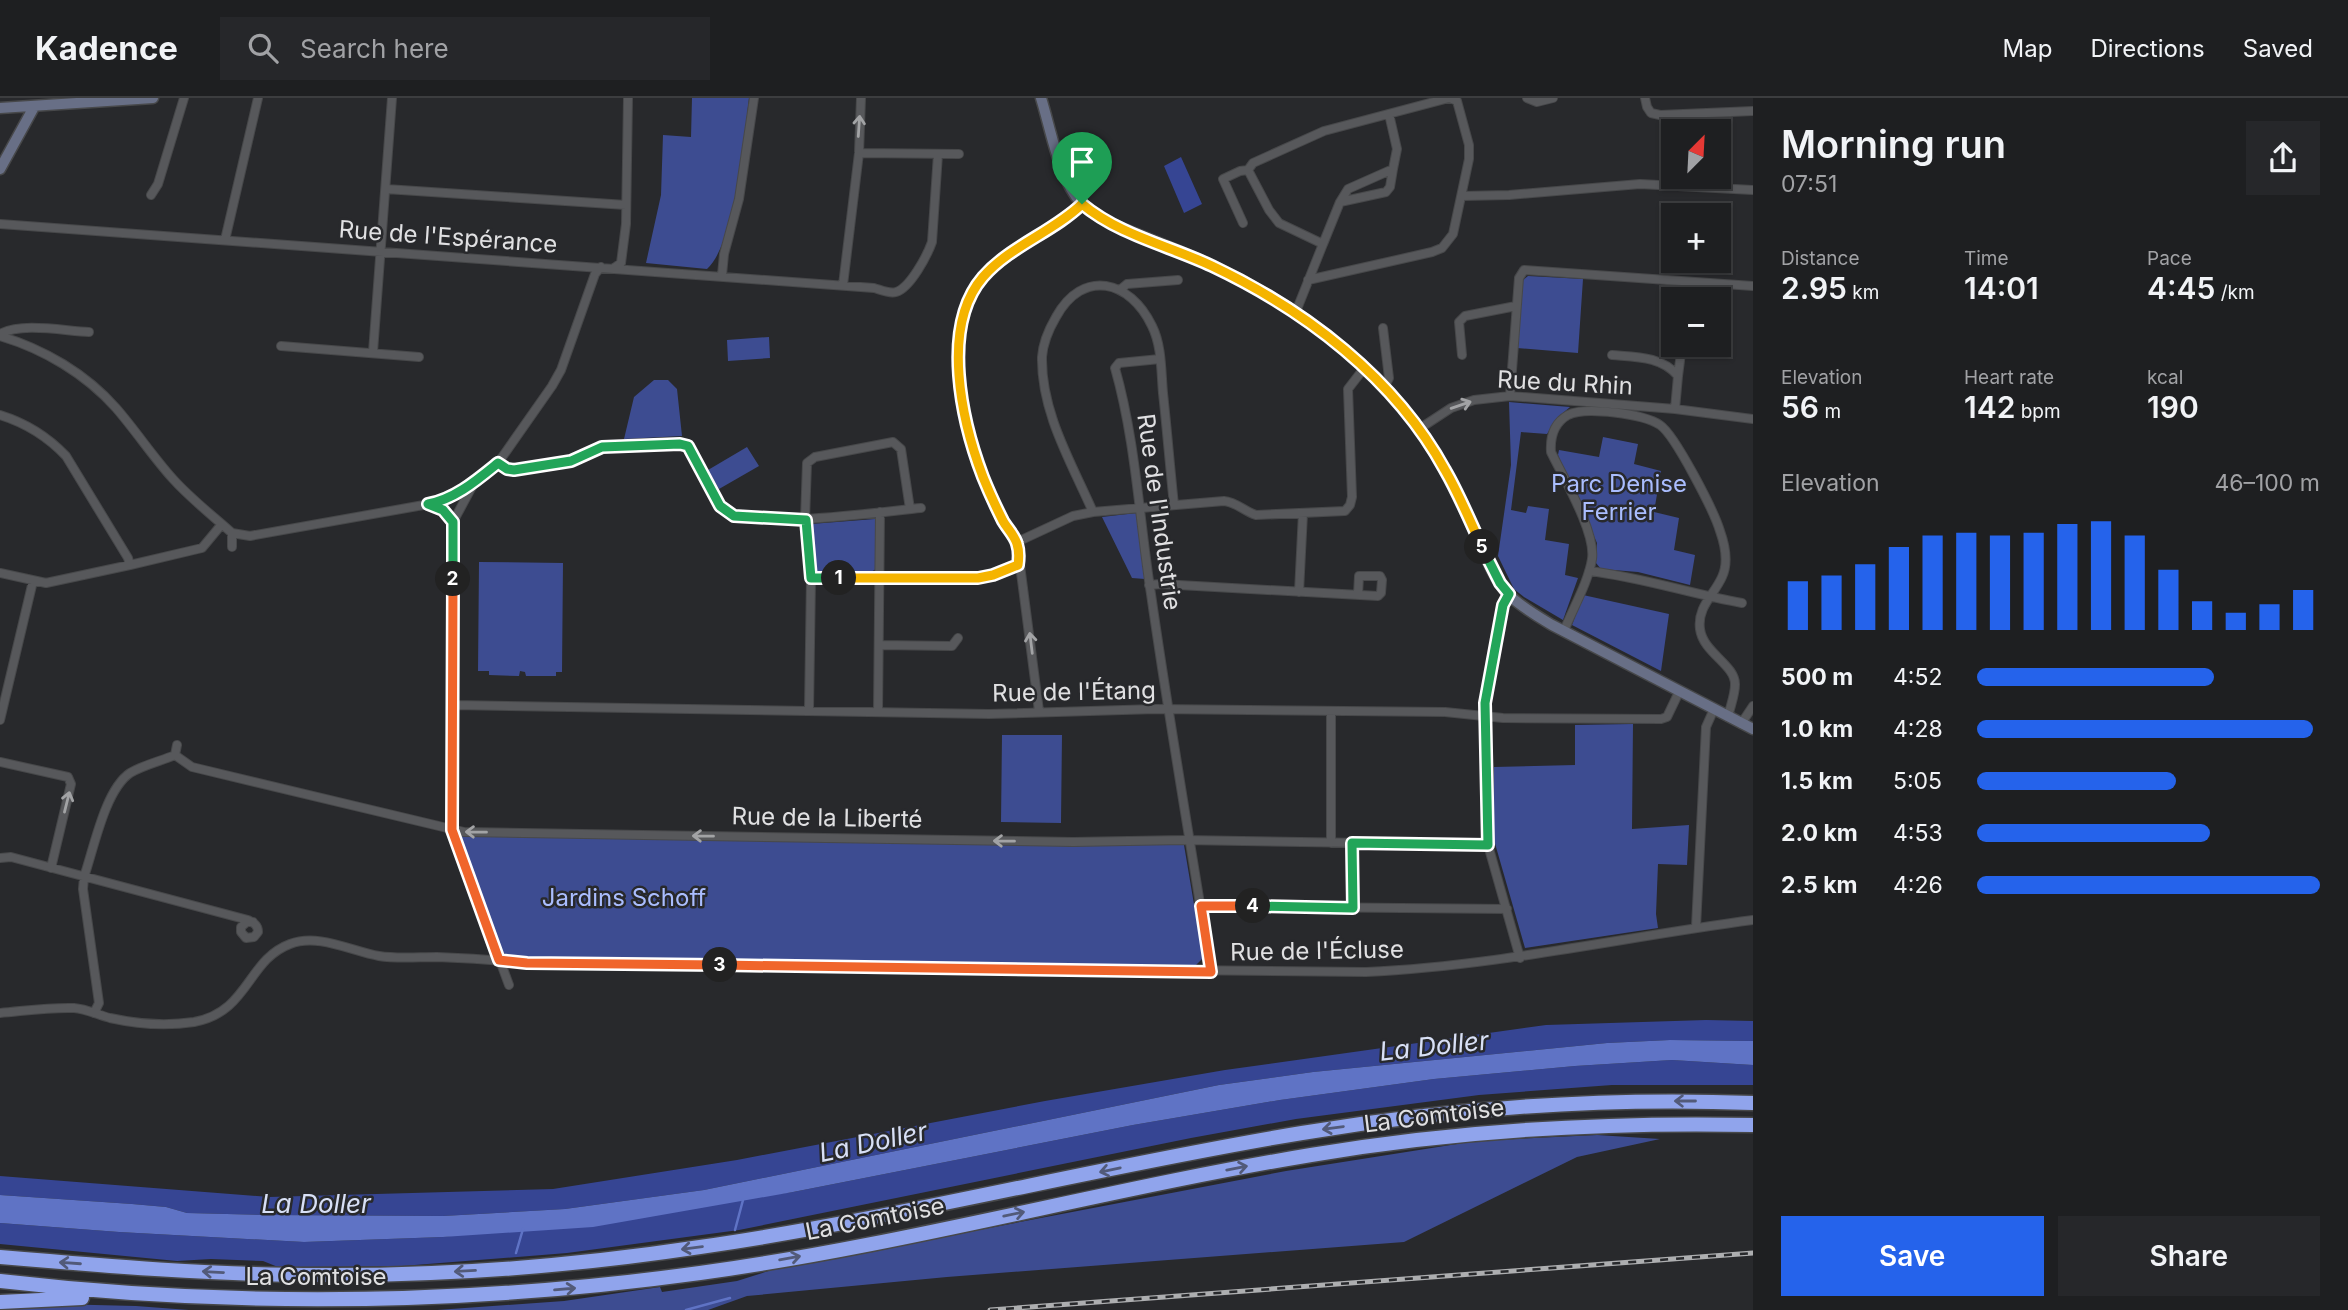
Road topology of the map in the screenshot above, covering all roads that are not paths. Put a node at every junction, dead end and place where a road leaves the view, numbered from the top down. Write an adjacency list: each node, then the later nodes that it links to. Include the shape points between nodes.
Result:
1 (153, 98): 13 (main road)
2 (184, 98): 25 (street)
3 (258, 98): 32 (street)
4 (392, 98): 23 (street)
5 (628, 98): 29 (street)
6 (754, 98): 37 (street)
7 (860, 98): 17 (street, one-way to 7)
8 (1041, 98): 28 (main road, via 1063,169)
9 (1449, 98): 16 (street); 26 (street, via 1457,101 1469,145)
10 (1527, 98): 11 (street, via 1537,102)
11 (1553, 98)
12 (1645, 98): 15 (street, via 1651,113 1660,115)
13 (34, 107): 14 (main road); 20 (main road)
14 (0, 108)
15 (1753, 111)
16 (1389, 114): 21 (street, via 1397,149); 22 (street, via 1324,131 1253,163)
17 (859, 153): 18 (street); 40 (street)
18 (938, 154): 19 (street); 40 (street, Rue de l'Espérance, via 932,243 904,289 893,293)
19 (959, 154)
20 (0, 169)
21 (1393, 169): 27 (street, via 1348,189); 27 (street, via 1386,192)
22 (1248, 170): 30 (street, via 1223,179); 33 (street, via 1279,223)
23 (386, 189): 29 (street); 34 (street)
24 (1753, 190): 26 (street, via 1640,184)
25 (151, 195)
26 (1462, 196): 39 (street, via 1453,234 1441,248)
27 (1340, 202): 33 (street)
28 (1082, 204): 44 (main road, via 1109,223 1214,267); 77 (street, via 983,276 964,315 957,369 967,427 983,477)
29 (626, 205): 36 (street, via 621,263)
30 (1243, 223)
31 (0, 224): 32 (street, Rue de l'Espérance)
32 (225, 240): 34 (street, Rue de l'Espérance)
33 (1323, 244): 39 (street)
34 (381, 251): 35 (street, Rue de l'Espérance); 49 (street)
35 (601, 267): 36 (street, Rue de l'Espérance); 63 (street, via 561,370)
36 (614, 268): 37 (street, Rue de l'Espérance)
37 (722, 275): 40 (street, Rue de l'Espérance)
38 (1178, 280): 42 (street, via 1127,284)
39 (1308, 280): 44 (street)
40 (843, 285)
41 (1753, 286): 43 (street, via 1524,270)
42 (1121, 289): 54 (street, via 1145,312); 71 (street, via 1099,285 1075,293 1048,332 1042,354 1047,403)
43 (1516, 306): 50 (street, via 1465,316 1459,323); 58 (street)
44 (1295, 314): 55 (main road)
45 (1383, 328): 57 (street, via 1389,378)
46 (89, 332): 47 (street, via 27,328 9,329)
47 (0, 335): 75 (street, via 58,361 92,384 174,480)
48 (281, 346): 49 (street)
49 (373, 352): 52 (street)
50 (1462, 355)
51 (1612, 355): 56 (street, Rue du Rhin, via 1650,358)
52 (419, 357)
53 (1680, 357): 56 (street)
54 (1160, 359): 66 (street); 67 (street, Rue de l'Industrie, via 1118,363 1115,368)
55 (1365, 368): 57 (main road); 72 (street, via 1348,389 1350,505 1345,511)
56 (1678, 376): 59 (street)
57 (1384, 387): 62 (main road)
58 (1510, 396): 59 (street, Rue du Rhin); 62 (street, Rue du Rhin, one-way to 58, via 1451,408)
59 (1675, 409): 61 (street, Rue du Rhin)
60 (0, 415): 79 (street, via 30,426 66,456)
61 (1753, 419)
62 (1419, 429): 88 (main road, via 1446,470)
63 (498, 463): 64 (street); 73 (street, via 514,470 571,461 602,447 688,446 727,512)
64 (474, 483): 65 (street); 74 (street)
65 (428, 504): 74 (street, via 443,510); 76 (street, via 250,536)
66 (1174, 505): 67 (street); 72 (street, via 1224,500 1256,515)
67 (1140, 507): 71 (street); 86 (street, Rue de l'Industrie)
68 (921, 508): 69 (street)
69 (910, 509): 70 (street); 73 (street, via 901,449 889,442 810,459 806,466)
70 (880, 512): 73 (street); 84 (street)
71 (1093, 512): 77 (street, via 1073,516)
72 (1303, 513): 87 (street)
73 (806, 520): 83 (street)
74 (453, 522): 96 (street)
75 (222, 524): 76 (street); 79 (street, via 202,548)
76 (232, 533): 78 (street)
77 (1017, 542): 80 (street)
78 (232, 547)
79 (130, 565): 85 (street, via 46,583)
80 (1018, 565): 84 (street, via 978,578); 100 (street, one-way to 80)
81 (1589, 571): 90 (street); 90 (street, via 1590,534 1551,452 1550,439 1566,416 1577,412 1641,416 1661,425 1674,439 1719,527 1726,563); 92 (street)
82 (0, 573): 85 (street)
83 (811, 578): 84 (street); 99 (street)
84 (880, 578): 94 (street)
85 (33, 580): 105 (street)
86 (1149, 585): 87 (street); 98 (street, Rue de l'Industrie)
87 (1299, 592): 89 (street)
88 (1509, 594): 92 (main road); 104 (street, via 1489,669)
89 (1358, 595)
90 (1709, 597): 91 (street); 103 (street, via 1699,622 1701,638 1736,683)
91 (1742, 603)
92 (1564, 631): 95 (main road)
93 (958, 638): 94 (street, via 952,646)
94 (879, 645): 101 (street)
95 (1679, 692): 103 (main road); 104 (street, Rue de l'Étang, via 1667,717 1661,719)
96 (454, 705): 99 (street, Rue de l'Étang); 111 (street)
97 (1753, 706): 106 (street)
98 (1168, 709): 100 (street, Rue de l'Étang); 102 (street, Rue de l'Étang); 112 (street, Rue de l'Industrie)
99 (809, 710): 101 (street, Rue de l'Étang)
100 (1039, 711): 101 (street, Rue de l'Étang)
101 (878, 712)
102 (1331, 712): 104 (street, Rue de l'Étang); 113 (street)
103 (1720, 712): 106 (main road); 124 (street, via 1706,727)
104 (1485, 716): 115 (street)
105 (0, 720)
106 (1741, 724): 107 (main road)
107 (1753, 729)
108 (177, 745): 109 (street)
109 (176, 755): 111 (street, Rue de la Liberté, via 192,767); 118 (street, via 133,771 119,783)
110 (0, 762): 117 (street, one-way to 110, via 71,784 68,777)
111 (452, 830): 112 (street, Rue de la Liberté, one-way to 111, via 1073,842); 126 (street)
112 (1189, 840): 113 (street, Rue de la Liberté); 119 (street, Rue de l'Industrie)
113 (1331, 843): 114 (street, Rue de la Liberté)
114 (1352, 843): 115 (street, Rue de la Liberté); 120 (street)
115 (1488, 845): 121 (street)
116 (0, 858): 117 (street)
117 (51, 868): 118 (street)
118 (84, 877): 123 (street); 130 (street, via 99,1003)
119 (1201, 906): 120 (street); 127 (street, Rue de l'Industrie)
120 (1353, 908): 121 (street)
121 (1507, 909): 125 (street)
122 (1753, 920): 124 (street, Rue de l'Écluse)
123 (253, 922)
124 (1696, 927): 125 (street, Rue de l'Écluse)
125 (1520, 958): 127 (street, Rue de l'Écluse, via 1429,969)
126 (499, 960): 127 (street, Rue de l'Écluse); 128 (street); 130 (street, Rue de l'Écluse, via 380,956 306,941 270,955 238,999 223,1012 199,1021 152,1023)
127 (1211, 972)
128 (509, 985)
129 (0, 1013): 130 (street, Rue de l'Écluse, via 73,1008)
130 (94, 1013)
131 (1753, 1103): 133 (highway, La Comtoise, one-way to 133, via 1561,1103 1378,1122 1244,1143 816,1227 574,1263 457,1272 317,1275)
132 (1753, 1125): 135 (highway, La Comtoise, one-way to 132, via 383,1300 571,1289 817,1253 1241,1167 1375,1145 1548,1127)
133 (0, 1257)
134 (0, 1281): 135 (highway, La Comtoise)
135 (155, 1295): 136 (highway)
136 (0, 1302)

